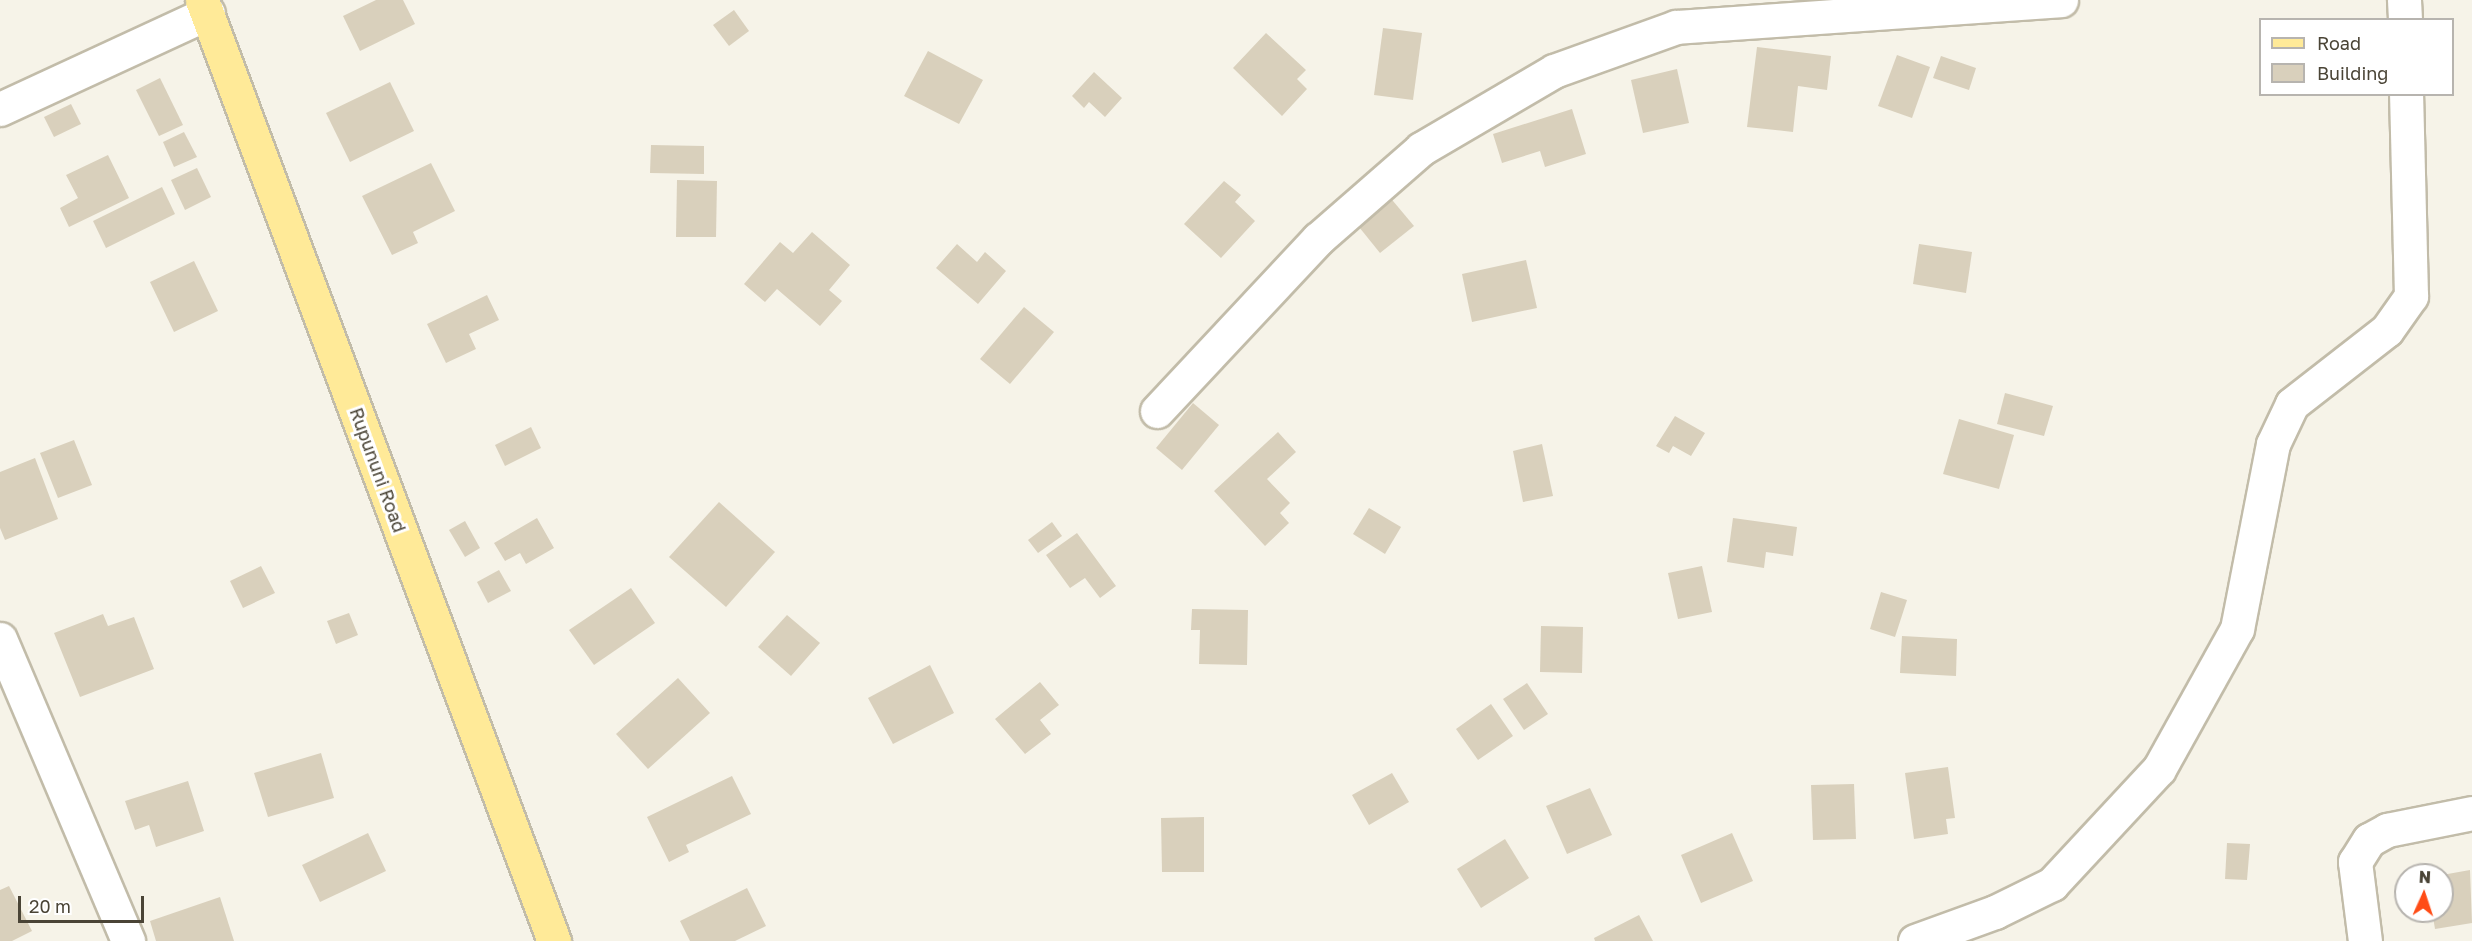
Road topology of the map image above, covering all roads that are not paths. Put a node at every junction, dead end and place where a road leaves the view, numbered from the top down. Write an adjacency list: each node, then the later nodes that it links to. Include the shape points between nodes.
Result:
1 (2061, 0): 7 (street, via 1676,27 1554,71 1421,149 1318,239)
2 (2404, 0): 4 (street)
3 (205, 7): 6 (street); 11 (main road, Rupununi Road)
4 (2405, 18)
5 (2406, 96): 12 (street, via 2411,296 2387,330 2292,404 2273,444 2237,629 2159,769 2052,884 1995,912)
6 (0, 109)
7 (1158, 411)
8 (0, 639): 10 (street)
9 (2472, 813): 13 (street, via 2387,830 2369,840 2355,862)
10 (128, 941)
11 (554, 941)
12 (1915, 941)
13 (2365, 941)

